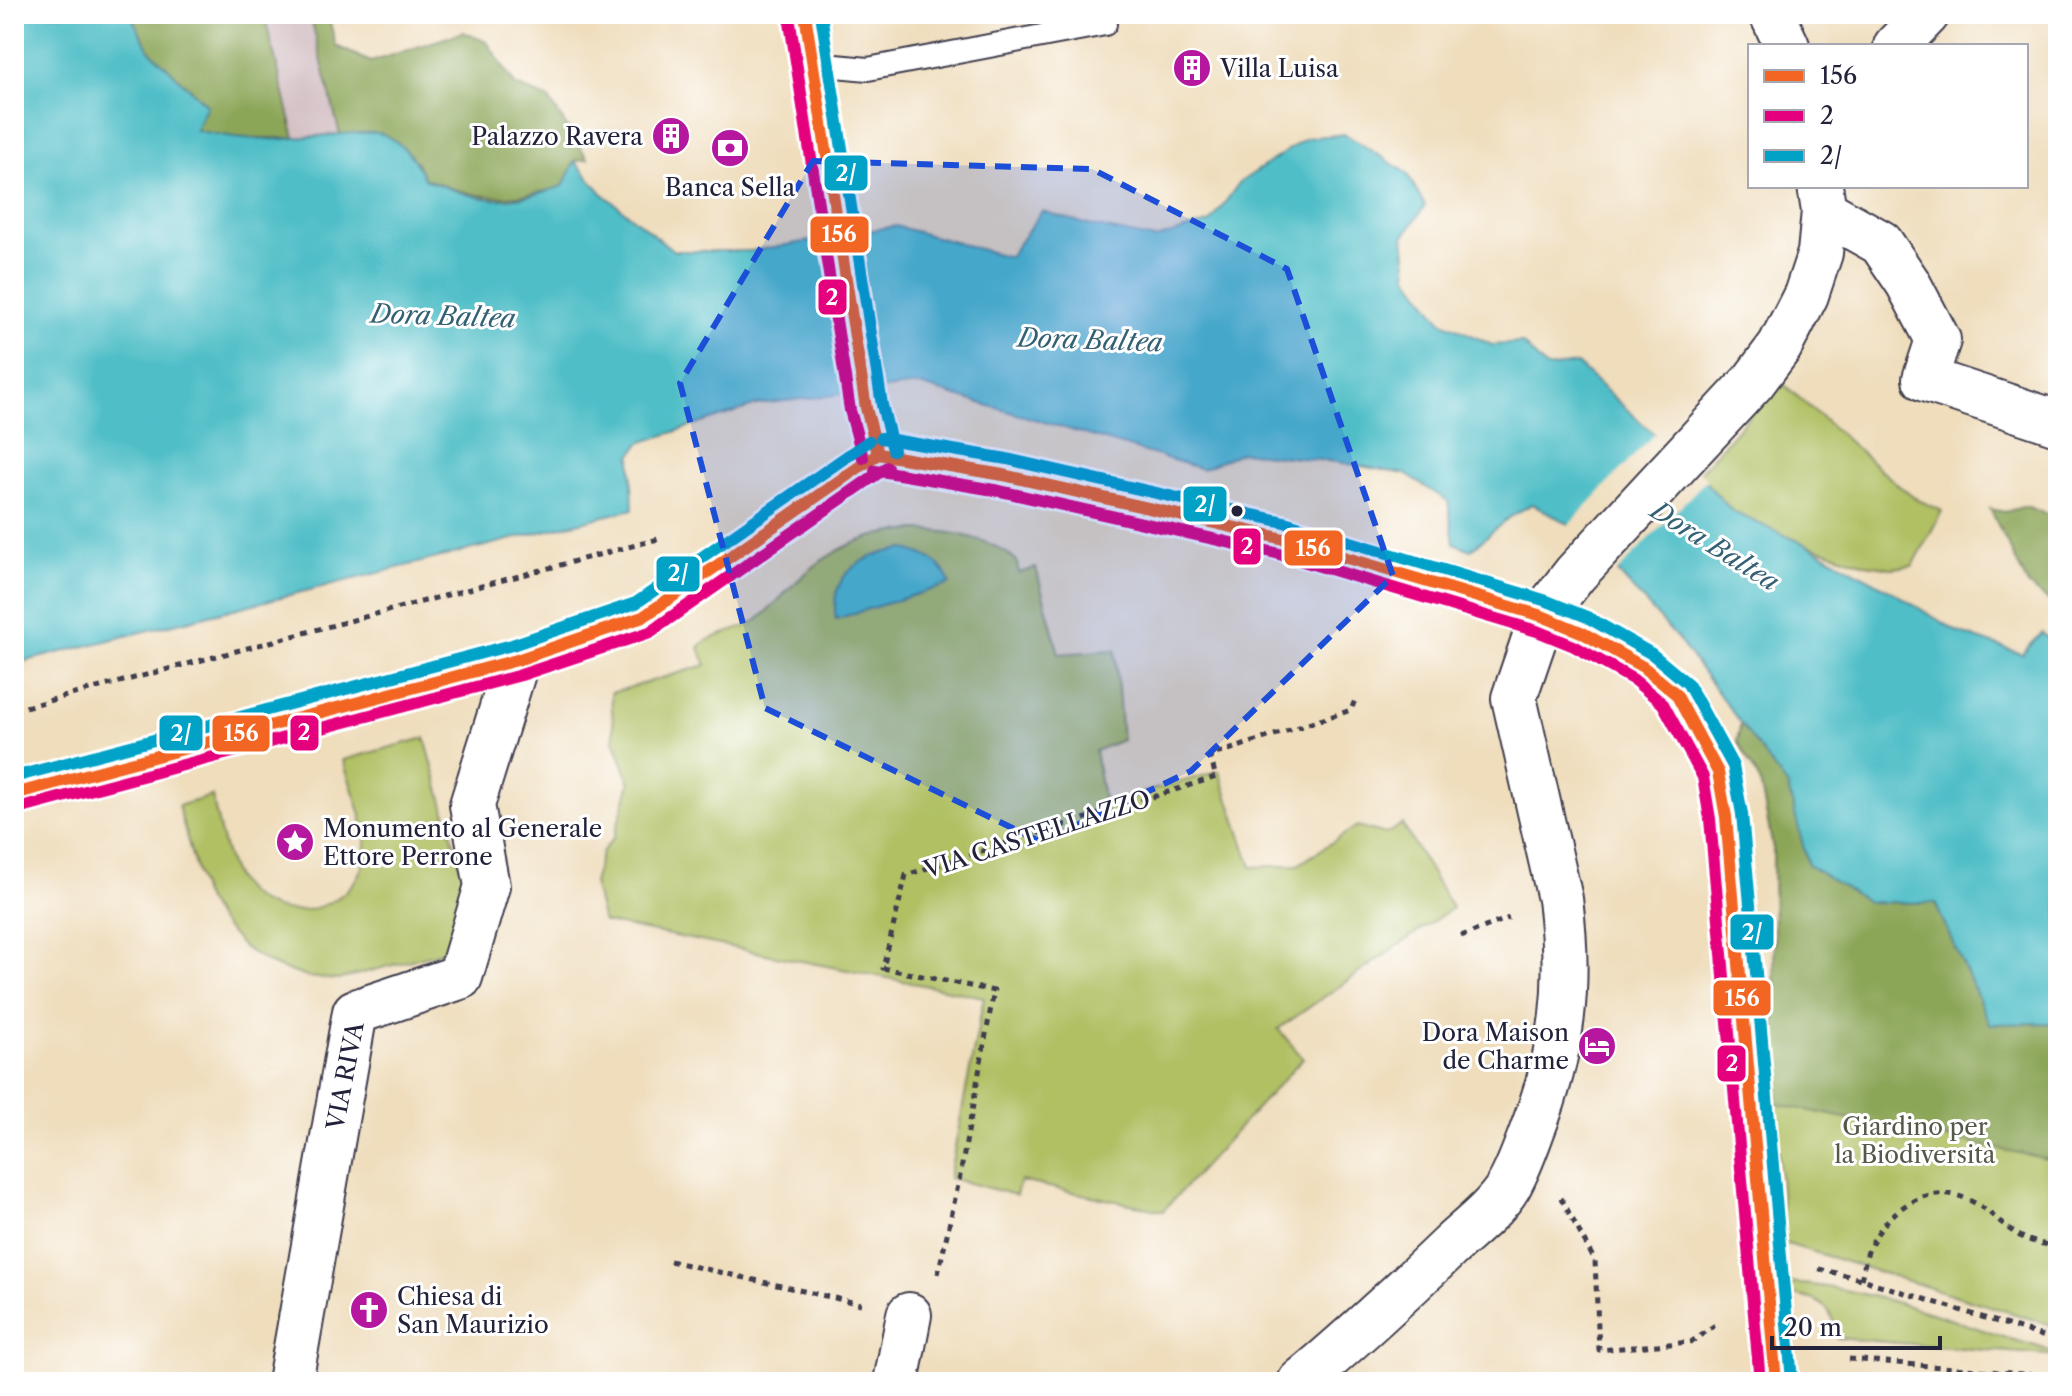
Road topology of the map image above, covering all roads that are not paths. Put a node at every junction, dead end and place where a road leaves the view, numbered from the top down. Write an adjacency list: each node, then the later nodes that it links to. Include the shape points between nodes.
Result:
1 (805, 14): 7 (main road)
2 (1772, 14): 5 (main road)
3 (1927, 14): 6 (main road)
4 (1105, 24): 7 (lane, via 868,69)
5 (1786, 44)
6 (1898, 44)
7 (814, 64): 10 (main road, via 866,408)
8 (1822, 198): 9 (main road, via 1881,243 1908,283 1938,340 1925,379); 11 (main road, via 1820,253 1780,346)
9 (2058, 423)
10 (878, 454): 11 (main road, via 1003,475 1280,538); 12 (main road, via 643,617)
11 (1542, 616): 15 (main road, via 1514,698 1564,931 1564,1011 1546,1095 1507,1188); 20 (main road, via 1643,667 1676,694 1718,772)
12 (517, 660): 13 (main road); 16 (main road, VIA RIVA, via 472,805 487,886 460,977 355,1012)
13 (14, 794)
14 (909, 1315): 17 (main road)
15 (1359, 1334): 18 (main road); 19 (main road)
16 (290, 1382)
17 (896, 1382)
18 (1300, 1382)
19 (1333, 1382)
20 (1776, 1382)

